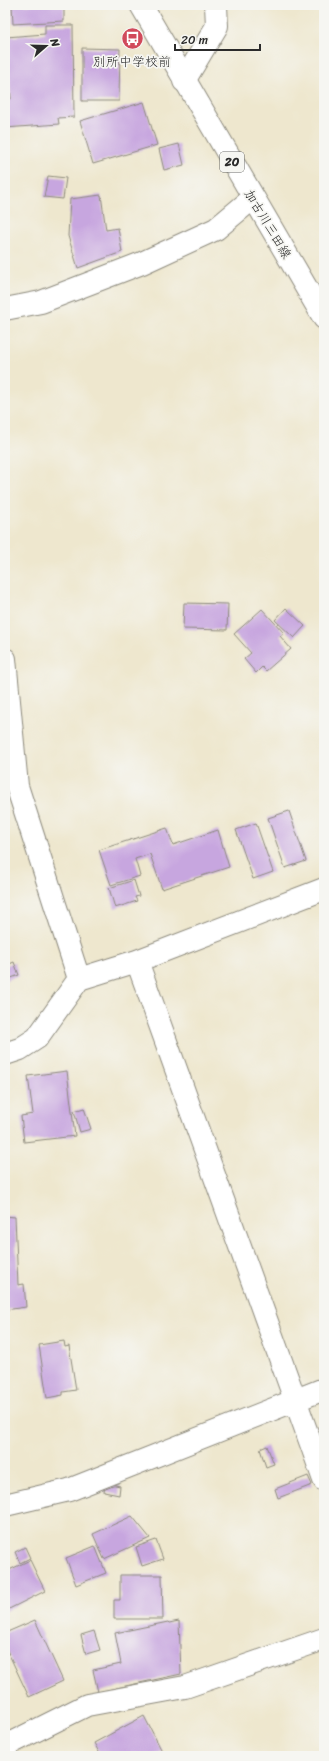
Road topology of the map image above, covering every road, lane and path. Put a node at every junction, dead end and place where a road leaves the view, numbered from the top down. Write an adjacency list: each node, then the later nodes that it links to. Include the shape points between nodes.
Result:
1 (141, 5): 3 (street, 加古川三田線 / 20)
2 (216, 5): 3 (street, via 217,26)
3 (184, 80): 4 (street, 加古川三田線 / 20)
4 (253, 198): 5 (street, via 216,229 142,263 41,302); 6 (street, 加古川三田線 / 20)
5 (5, 309)
6 (324, 318)
7 (5, 659): 10 (street, via 17,786)
8 (324, 889): 9 (street)
9 (137, 961): 10 (street); 13 (street)
10 (80, 979): 11 (street, via 37,1038 20,1050)
11 (5, 1054)
12 (324, 1389): 13 (street)
13 (296, 1399): 14 (street); 15 (street, via 69,1490)
14 (324, 1480)
15 (5, 1505)
16 (324, 1639): 17 (street, via 185,1687 87,1705)
17 (5, 1746)

